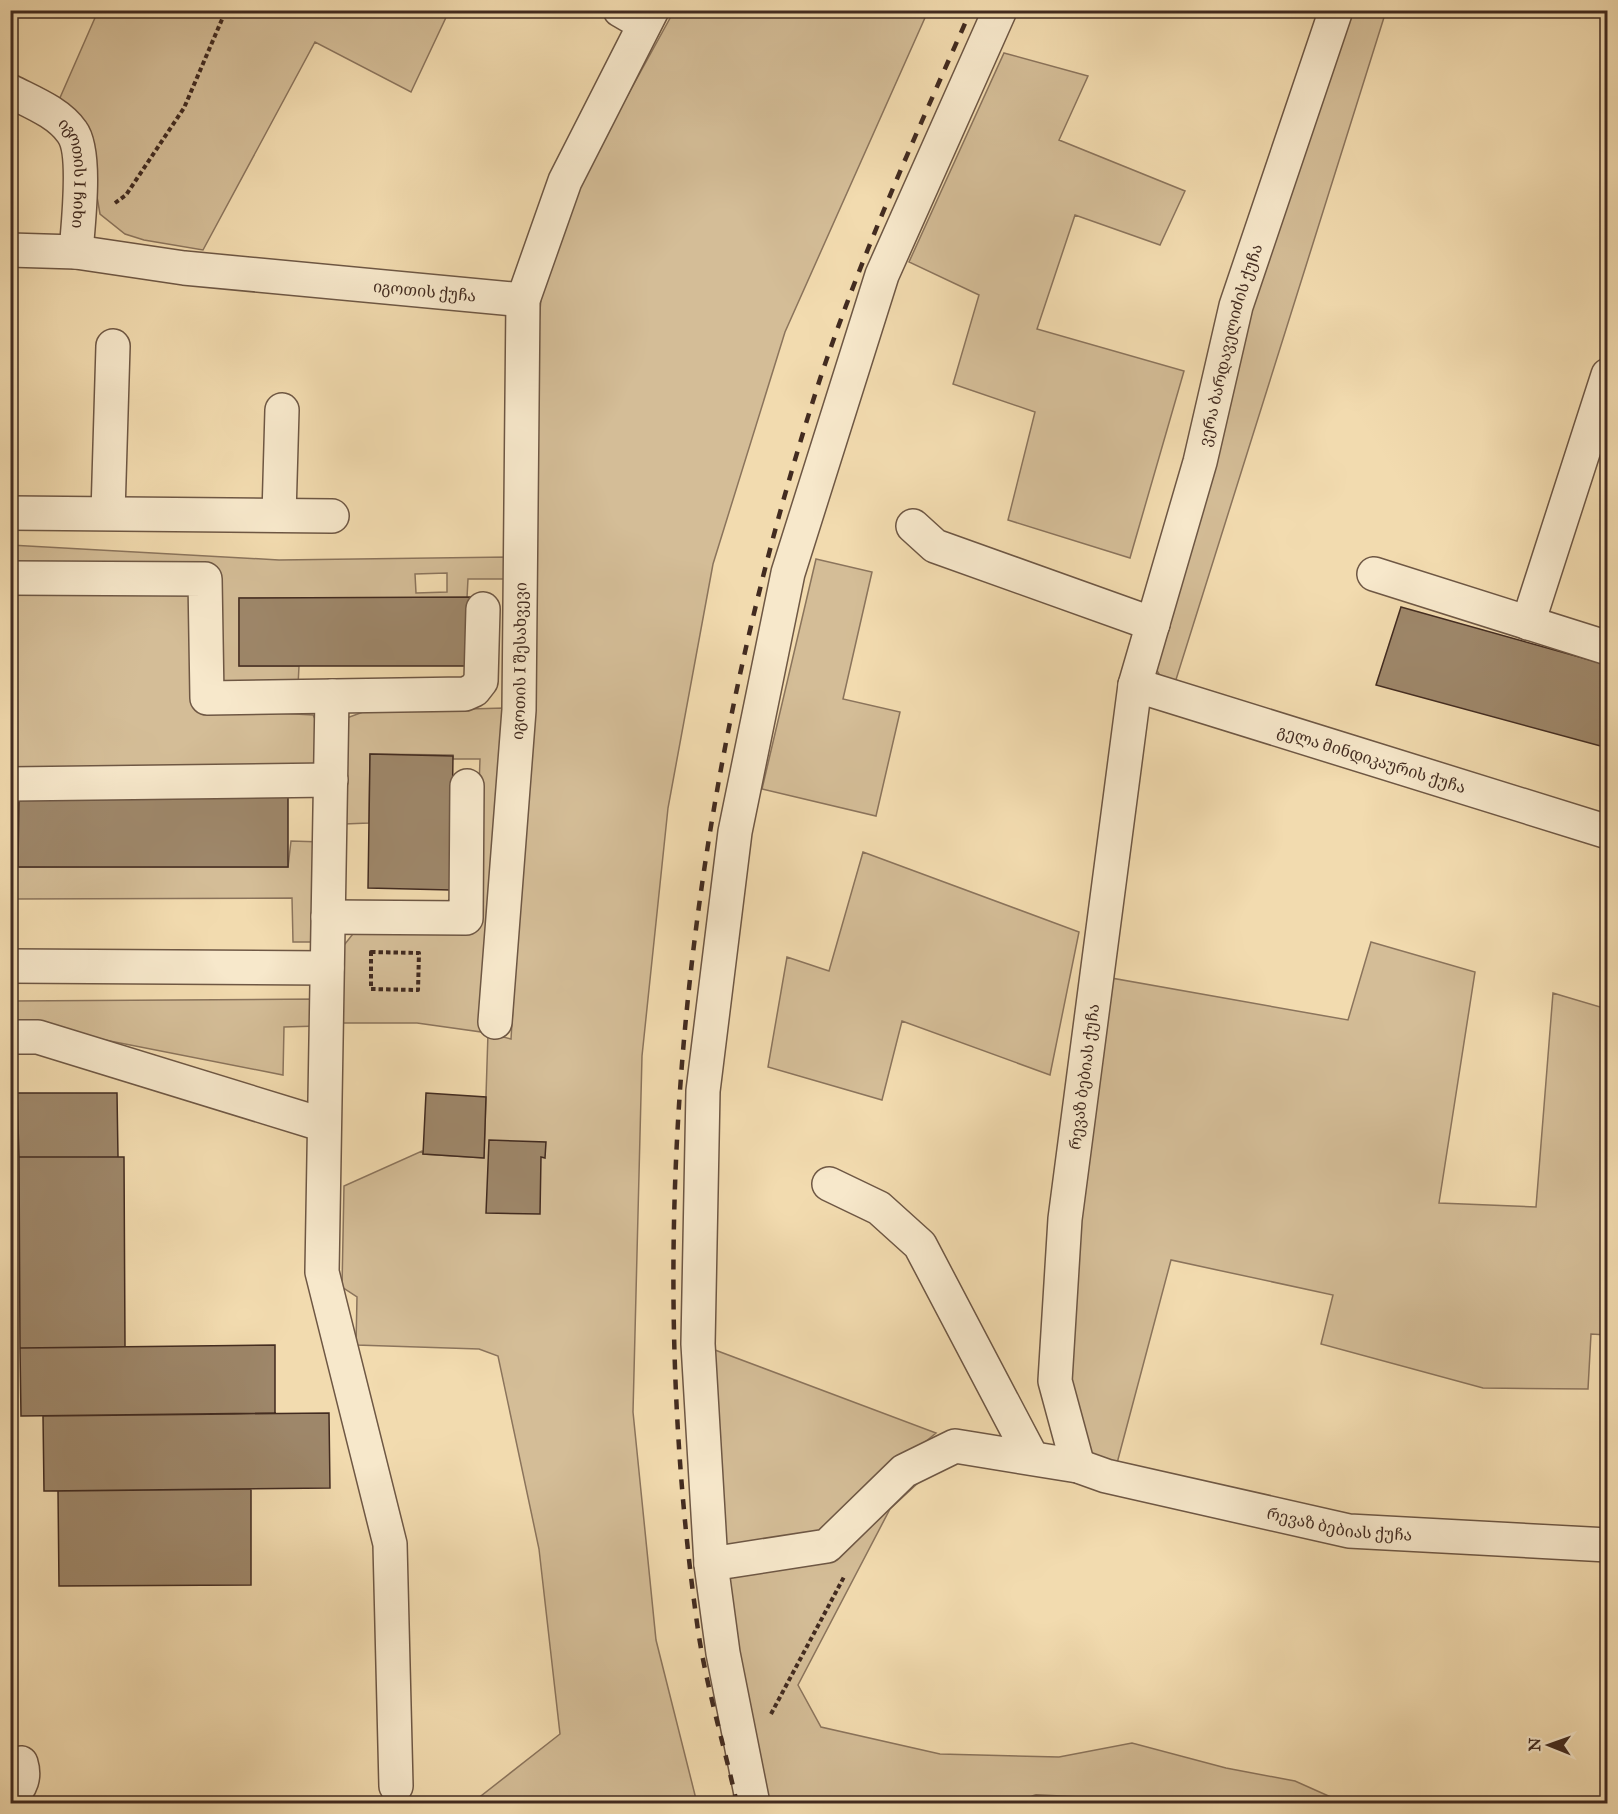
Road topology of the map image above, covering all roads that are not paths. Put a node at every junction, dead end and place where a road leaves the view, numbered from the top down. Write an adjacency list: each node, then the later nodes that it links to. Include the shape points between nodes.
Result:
1 (999, 10): 39 (street, via 882,276 788,573 735,832 704,1091 698,1344)
2 (1335, 10): 21 (street, ვერა ბარდაველიძის ქუჩა, via 1236,306 1200,462)
3 (638, 15): 7 (street, via 565,181)
4 (10, 91): 5 (street, იგოთის I ჩიხი, via 55,114 74,133 81,173)
5 (77, 241): 6 (street, იგოთის ქუჩა); 7 (street, იგოთის ქუჩა, via 184,268)
6 (10, 250)
7 (523, 300): 32 (street, იგოთის I შესახვევი, via 519,710)
8 (113, 346): 13 (street)
9 (1608, 375): 11 (street)
10 (282, 410): 14 (street)
11 (1600, 426): 20 (street)
12 (10, 513): 13 (street)
13 (108, 513): 14 (street)
14 (279, 515): 15 (street)
15 (332, 516)
16 (914, 526): 21 (street, via 935,546)
17 (1374, 574): 20 (street)
18 (10, 578): 24 (street, via 205,579 207,698)
19 (483, 609): 24 (street, via 481,681 474,690 465,694)
20 (1528, 623): 22 (street)
21 (1153, 624): 23 (street, ვერა ბარდაველიძის ქუჩა)
22 (1608, 648)
23 (1135, 685): 28 (street, გელა მინდიკაურის ქუჩა); 37 (street, რევაზ ბებიას ქუჩა, via 1065,1219 1056,1381)
24 (332, 696): 25 (street)
25 (331, 780): 26 (street); 29 (street)
26 (10, 784)
27 (467, 786): 29 (street, via 466,918)
28 (1608, 832)
29 (328, 917): 31 (street)
30 (10, 966): 31 (street)
31 (327, 968): 34 (street)
32 (495, 1022)
33 (10, 1036): 34 (street, via 38,1037)
34 (324, 1125): 41 (street, via 322,1272 390,1544)
35 (829, 1184): 36 (street, via 879,1208 920,1245)
36 (1032, 1458): 37 (street, რევაზ ბებიას ქუჩა); 39 (street, რევაზ ბებიას ქუჩა, via 956,1446 904,1471 827,1546)
37 (1078, 1466): 38 (street, რევაზ ბებიას ქუჩა, via 1106,1476 1349,1532)
38 (1608, 1545)
39 (711, 1564): 43 (street, via 723,1653)
40 (21, 1763): 42 (street, via 22,1781)
41 (396, 1786)
42 (12, 1795)
43 (753, 1803)

